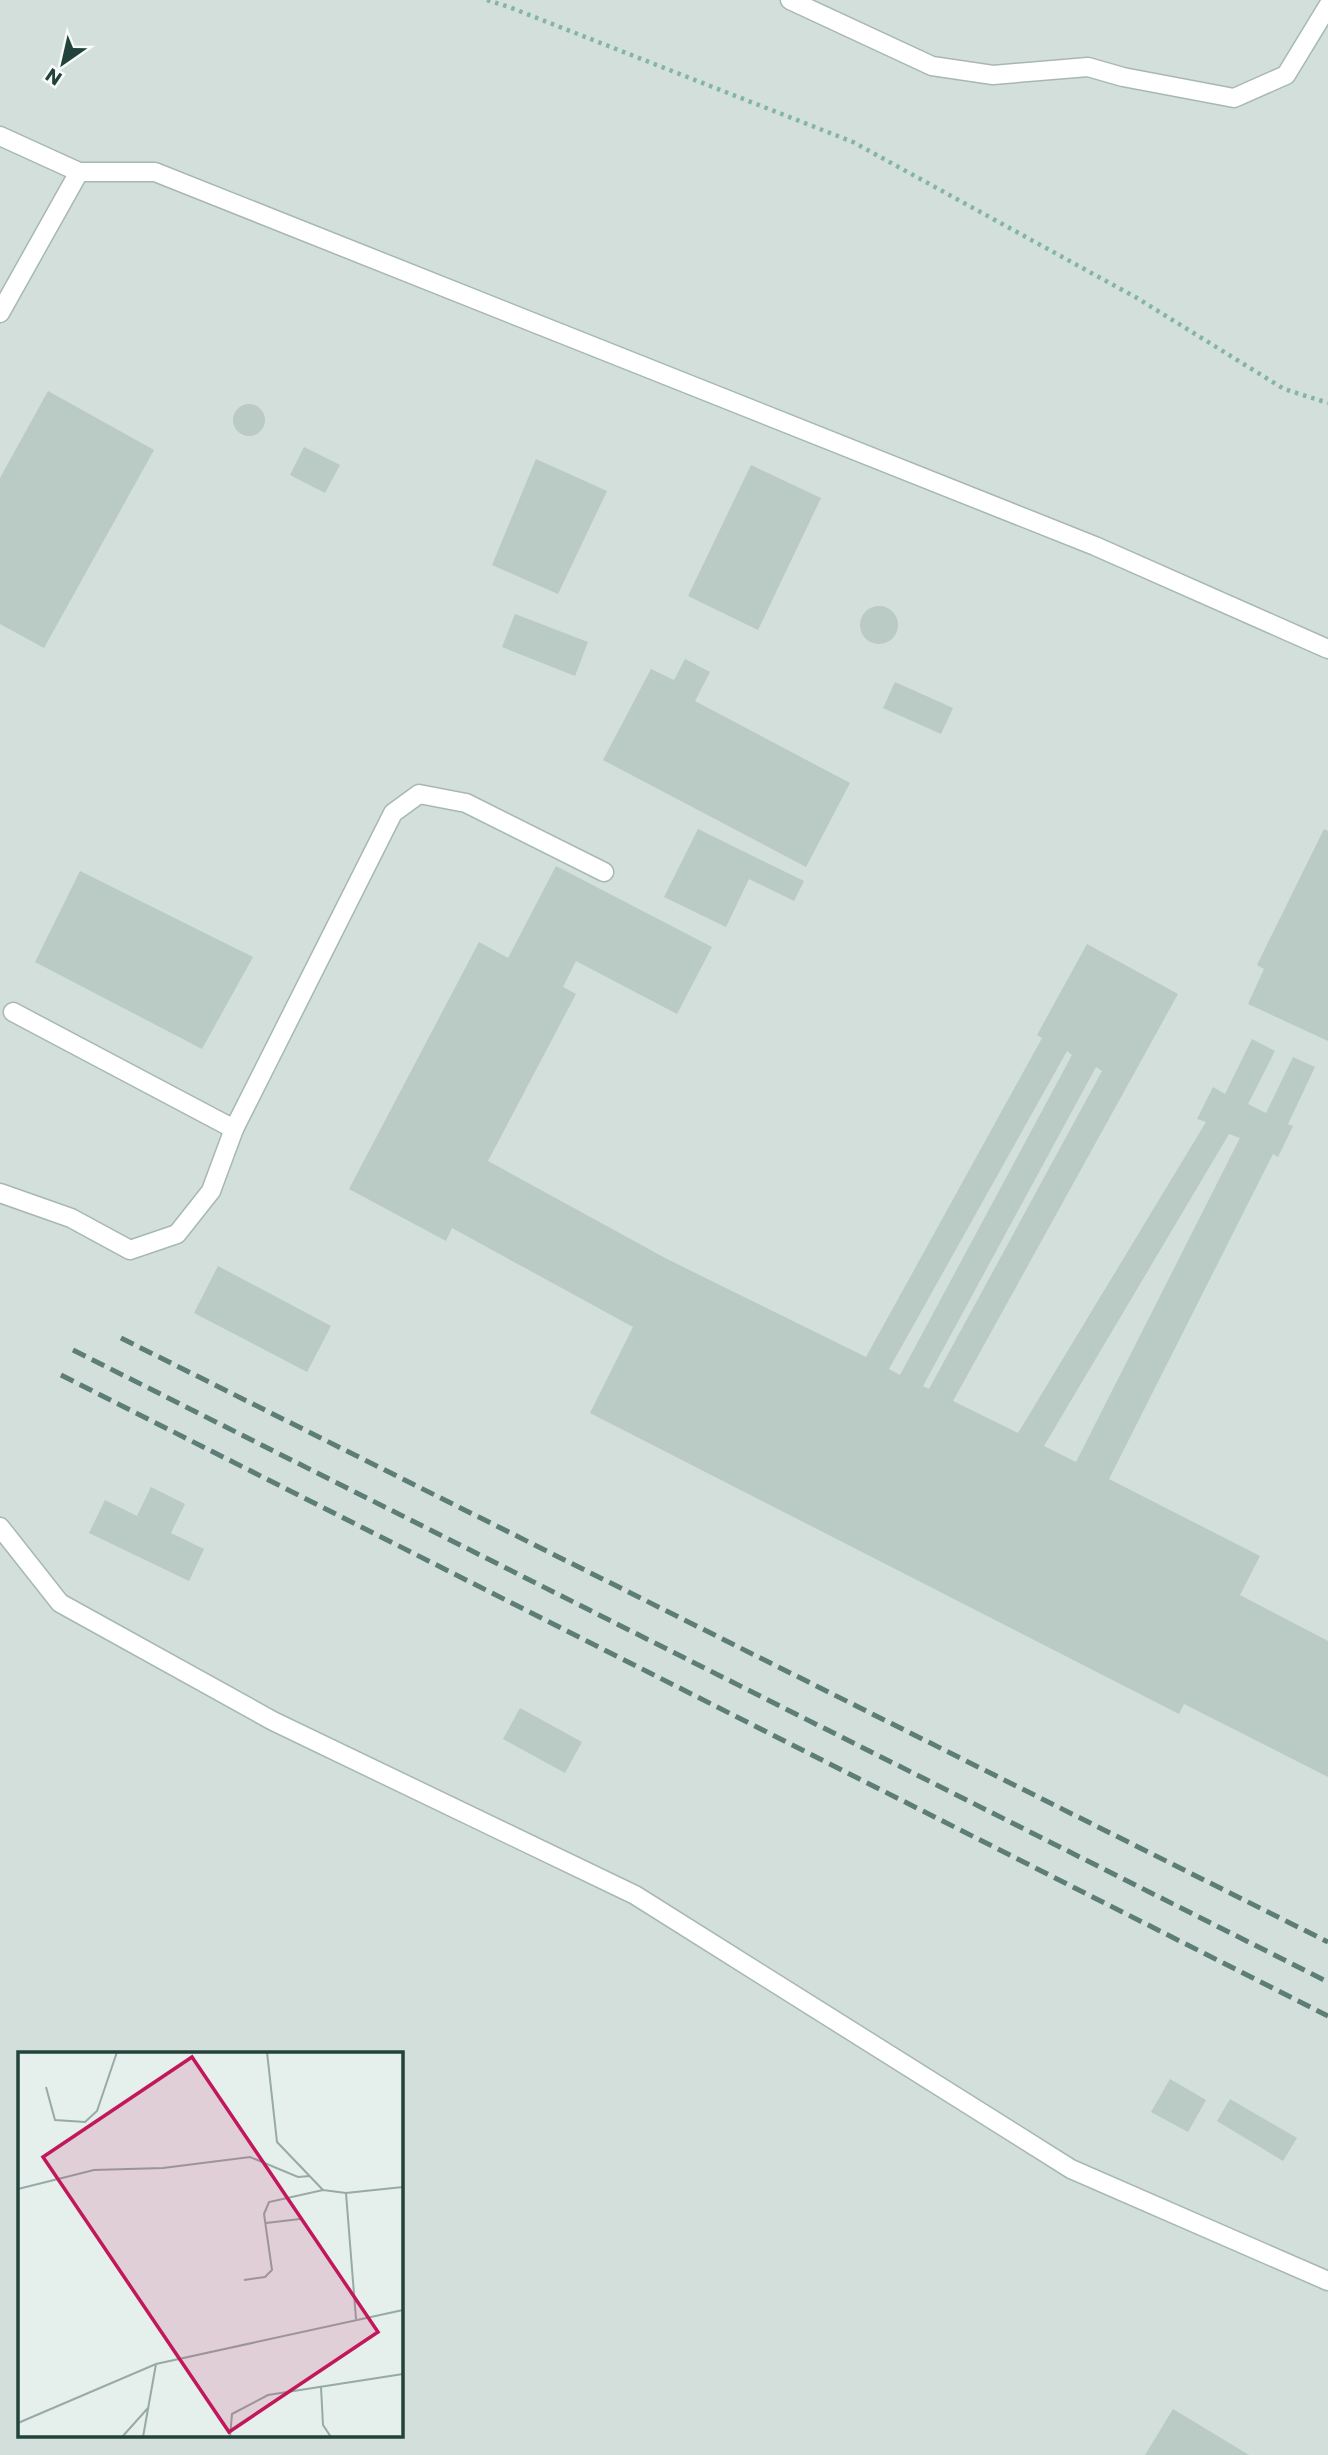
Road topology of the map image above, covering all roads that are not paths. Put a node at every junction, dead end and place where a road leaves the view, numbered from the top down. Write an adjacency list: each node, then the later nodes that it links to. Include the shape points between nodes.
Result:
1 (790, 0): 2 (lane, via 932,66 993,75 1088,67 1234,98 1286,75)
2 (1328, 6)
3 (0, 136): 4 (lane)
4 (79, 172): 5 (lane); 6 (lane, via 155,172 1095,546)
5 (0, 313)
6 (1328, 649)
7 (604, 872): 9 (lane, via 466,803 419,794 393,813)
8 (13, 1012): 9 (lane)
9 (234, 1129): 10 (lane, via 211,1191 177,1234 130,1250 71,1218)
10 (0, 1193)
11 (0, 1527): 12 (lane, via 60,1603 273,1721 635,1895 1071,2169)
12 (1328, 2281)

